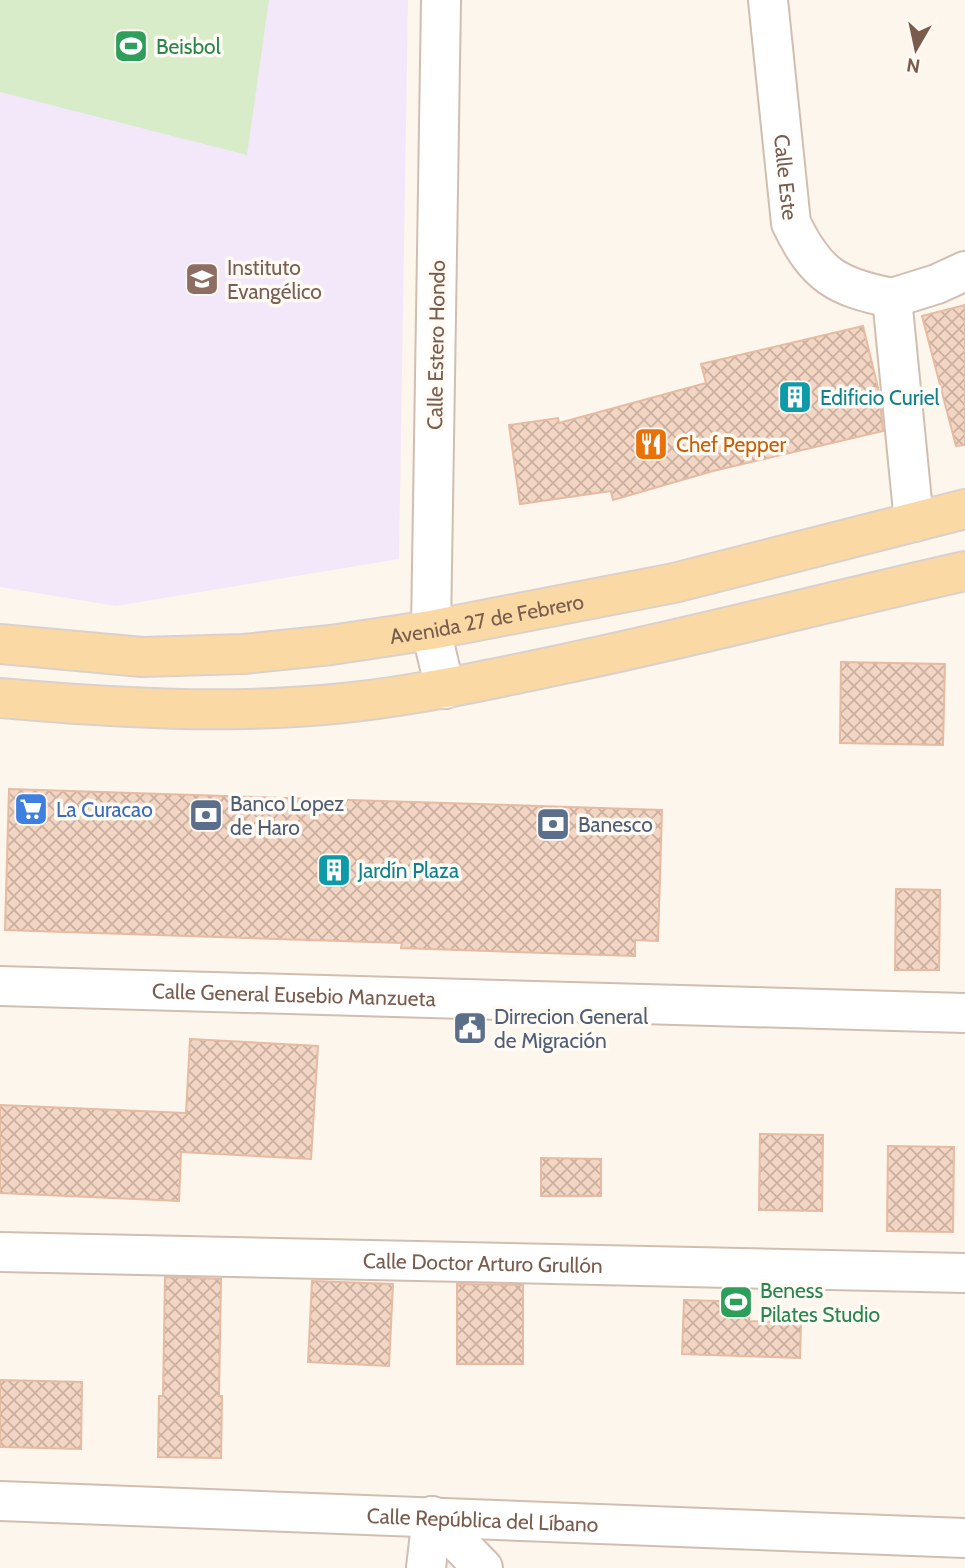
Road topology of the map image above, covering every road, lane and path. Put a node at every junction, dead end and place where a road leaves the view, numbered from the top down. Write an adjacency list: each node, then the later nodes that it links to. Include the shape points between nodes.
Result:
1 (441, 0): 8 (street, Calle Estero Hondo)
2 (768, 0): 4 (street, Calle Este, via 791,223 810,258 836,281)
3 (965, 271): 4 (street)
4 (892, 298): 6 (street)
5 (965, 509): 6 (main road, Avenida 27 de Febrero)
6 (914, 522): 8 (main road, Avenida 27 de Febrero, via 674,583)
7 (965, 571): 10 (main road)
8 (431, 630): 9 (main road, Avenida 27 de Febrero, via 244,654 142,657); 10 (street, Calle Estero Hondo)
9 (0, 643)
10 (445, 689): 11 (main road, via 244,710)
11 (0, 698)
12 (0, 986): 13 (street, Calle General Eusebio Manzueta)
13 (965, 1013)
14 (0, 1252): 15 (street, Calle Doctor Arturo Grullón)
15 (965, 1273)
16 (0, 1501): 17 (street, Calle República del Líbano)
17 (432, 1516): 18 (street, Calle República del Líbano); 19 (street); 20 (street)
18 (965, 1538)
19 (426, 1568)
20 (483, 1568)

